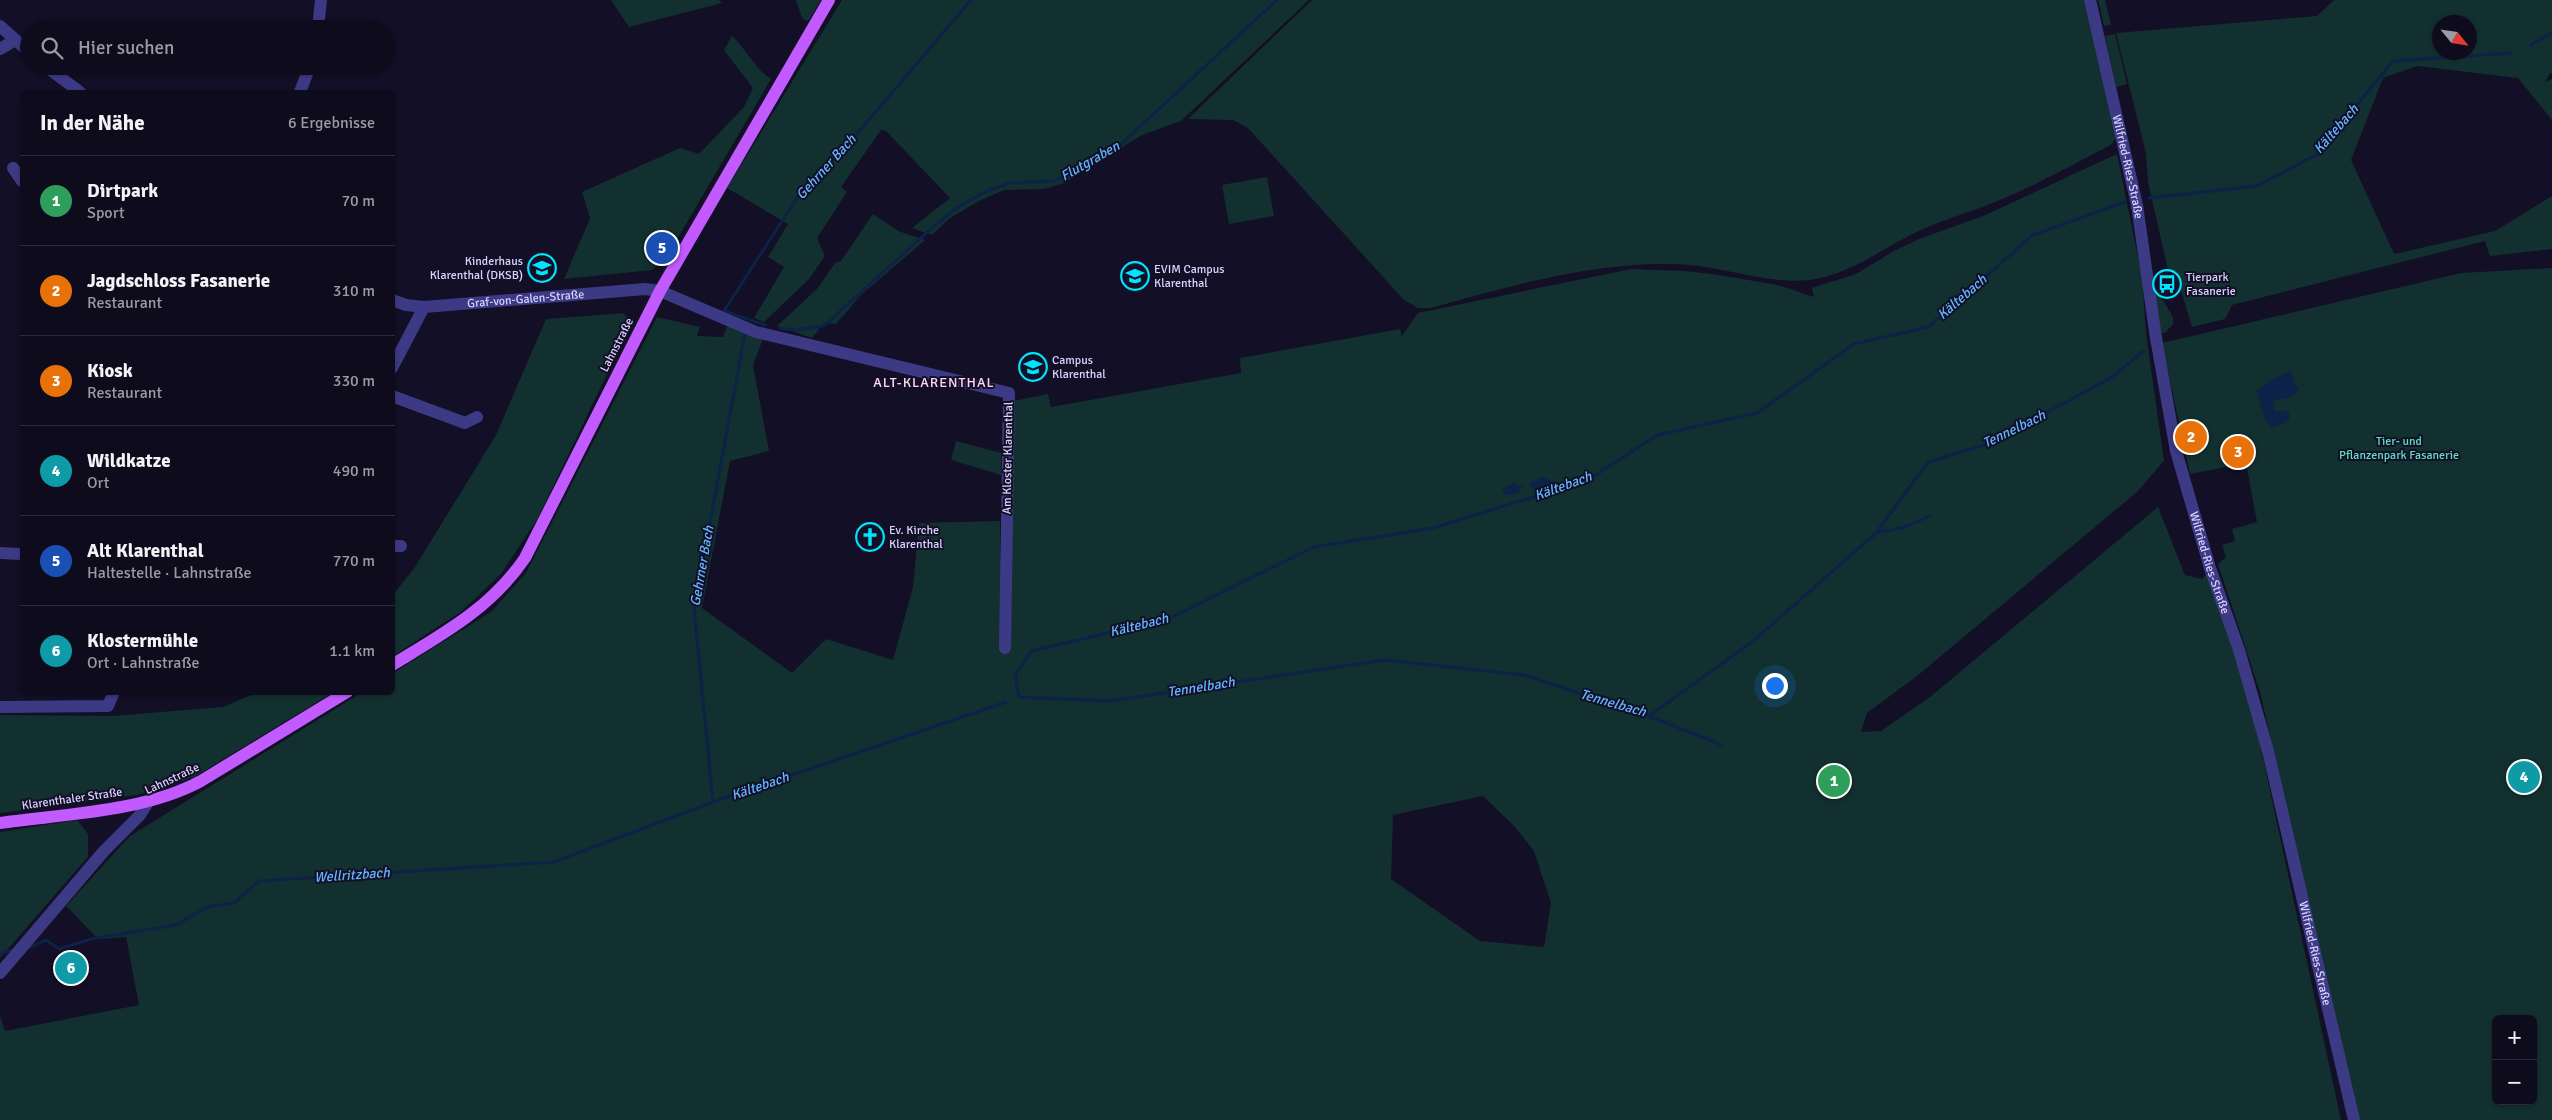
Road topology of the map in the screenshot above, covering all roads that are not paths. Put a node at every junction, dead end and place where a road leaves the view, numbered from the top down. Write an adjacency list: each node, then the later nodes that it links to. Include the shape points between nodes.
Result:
1 (320, 0): 4 (street)
2 (829, 0): 15 (main road, Lahnstraße)
3 (2090, 0): 31 (street, Wilfried-Ries-Straße, via 2137,205 2176,451 2268,751)
4 (319, 20)
5 (0, 26): 6 (street)
6 (15, 40): 7 (street); 8 (street)
7 (20, 44)
8 (0, 48)
9 (57, 75): 11 (street)
10 (307, 75): 12 (street)
11 (77, 90)
12 (301, 90)
13 (13, 168): 14 (street)
14 (20, 178)
15 (660, 291): 17 (street, Graf-von-Galen-Straße, via 615,290); 23 (street, Am Kloster Klarenthal, via 756,332 1009,393); 24 (main road, Lahnstraße, via 518,568 492,598 469,617)
16 (395, 301): 17 (street, Graf-von-Galen-Straße)
17 (424, 307): 18 (street)
18 (395, 362)
19 (395, 397): 20 (street, via 465,423)
20 (477, 417)
21 (0, 553): 22 (street)
22 (20, 554)
23 (1005, 648)
24 (395, 663)
25 (113, 695): 27 (street, via 108,706)
26 (342, 695): 28 (main road, Lahnstraße, via 201,781)
27 (0, 707)
28 (148, 802): 29 (main road, Klarenthaler Straße); 30 (street, Lahnstraße)
29 (0, 823)
30 (0, 973)
31 (2354, 1120)

